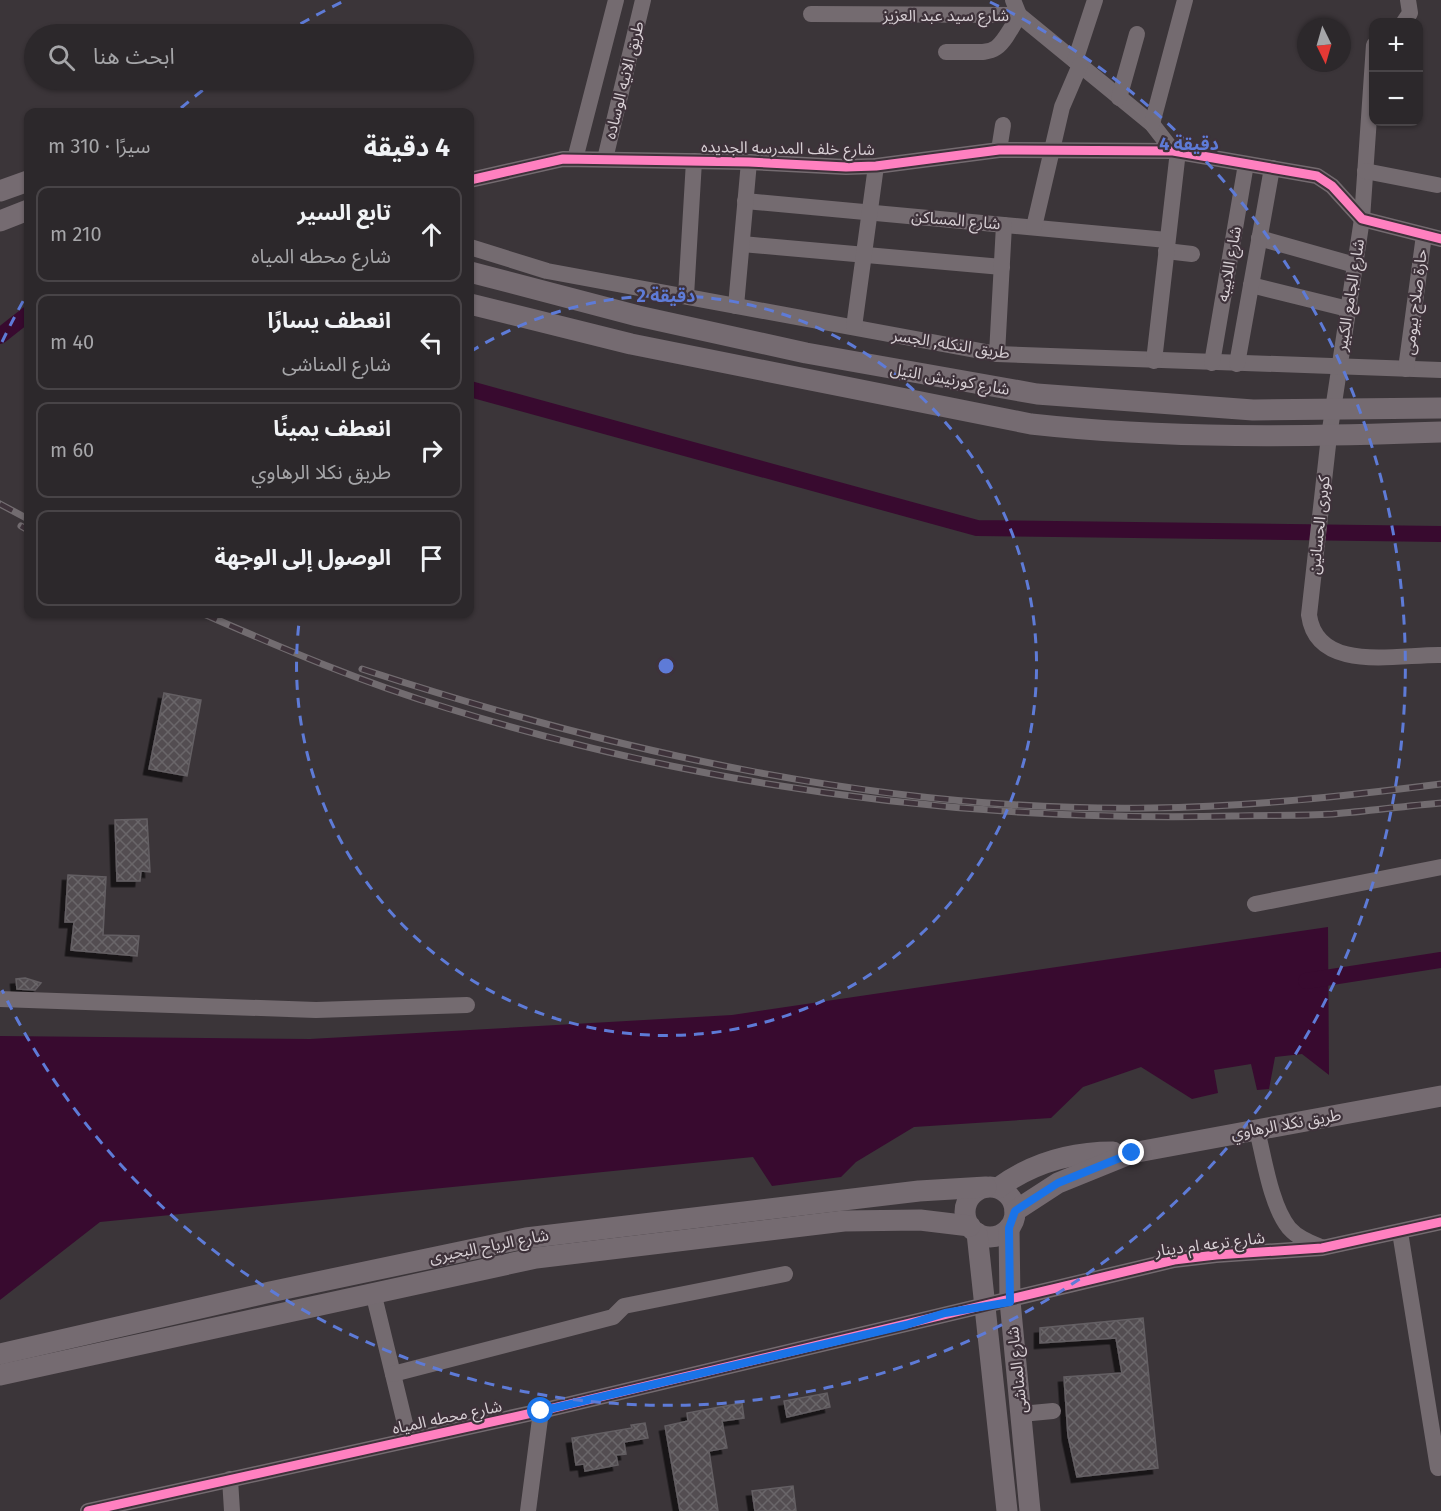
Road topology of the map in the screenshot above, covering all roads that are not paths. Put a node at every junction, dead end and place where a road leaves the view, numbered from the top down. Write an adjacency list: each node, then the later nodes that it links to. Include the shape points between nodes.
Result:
1 (616, 0): 19 (street)
2 (643, 0): 20 (street, طريق الانيه الوساده)
3 (1095, 0): 11 (street)
4 (1185, 0): 14 (street)
5 (1408, 0): 8 (street)
6 (1016, 8): 7 (street, شارع سيد عبد العزيز); 10 (street, via 997,49); 11 (street, شارع سيد عبد العزيز)
7 (811, 14)
8 (1407, 18)
9 (1137, 34): 13 (street)
10 (946, 52)
11 (1078, 63): 13 (street, شارع سيد عبد العزيز); 17 (street)
12 (1372, 72): 26 (street, شارع الجامع الكبير)
13 (1119, 98): 14 (street, شارع سيد عبد العزيز)
14 (1152, 124): 18 (street, شارع سيد عبد العزيز)
15 (1003, 125): 16 (street)
16 (999, 150): 17 (street, شارع خلف المدرسه الجديده); 24 (street, شارع خلف المدرسه الجديده)
17 (1050, 150): 18 (street, شارع خلف المدرسه الجديده); 37 (street)
18 (1176, 151): 23 (street, شارع خلف المدرسه الجديده); 42 (street)
19 (575, 159): 20 (street, شارع خلف المدرسه الجديده); 27 (street, شارع خلف المدرسه الجديده, via 545,161)
20 (605, 159): 21 (street, شارع خلف المدرسه الجديده)
21 (694, 161): 22 (street, شارع خلف المدرسه الجديده); 50 (street)
22 (749, 162): 24 (street, شارع خلف المدرسه الجديده); 31 (street)
23 (1246, 164): 25 (street, شارع خلف المدرسه الجديده); 57 (street, شارع اللابيبه)
24 (876, 166): 33 (street)
25 (1272, 168): 34 (street, شارع خلف المدرسه الجديده, via 1326,180); 39 (street)
26 (1365, 171): 29 (street); 34 (street, شارع الجامع الكبير)
27 (474, 179)
28 (24, 182): 30 (main road)
29 (1437, 185)
30 (0, 191)
31 (745, 201): 33 (street, شارع المساكن); 41 (street)
32 (24, 212): 35 (main road)
33 (869, 212): 36 (street, شارع المساكن); 45 (street)
34 (1362, 219): 38 (street); 46 (street, شارع الجامع الكبير)
35 (0, 221)
36 (1004, 225): 37 (street, شارع المساكن); 47 (street)
37 (1034, 227): 42 (street, شارع المساكن)
38 (1424, 235): 40 (street); 60 (street, حارة صلاح بيومى)
39 (1259, 238): 46 (street); 49 (street)
40 (1441, 239)
41 (742, 244): 45 (street); 52 (street)
42 (1167, 245): 44 (street, شارع المساكن); 56 (street)
43 (474, 248): 50 (street, طريق النكله, الجسر, via 547,271)
44 (1192, 254)
45 (864, 256): 47 (street); 54 (street)
46 (1355, 265): 53 (street, شارع الجامع الكبير)
47 (1002, 267): 55 (street)
48 (474, 273): 63 (main road, شارع كورنيش النيل, via 660,321 989,387 1085,399 1253,410)
49 (1251, 285): 53 (street); 58 (street)
50 (686, 296): 52 (street, طريق النكله, الجسر)
51 (474, 305): 65 (main road, شارع كورنيش النيل, via 632,344 1031,424 1143,432)
52 (736, 306): 54 (street, طريق النكله, الجسر)
53 (1348, 309): 59 (street, شارع الجامع الكبير)
54 (854, 327): 55 (street, طريق النكله, الجسر)
55 (997, 354): 56 (street, طريق النكله, الجسر)
56 (1154, 361): 57 (street, طريق النكله, الجسر)
57 (1212, 363): 58 (street, طريق النكله, الجسر)
58 (1237, 364): 59 (street, طريق النكله, الجسر)
59 (1340, 367): 60 (street, طريق النكله, الجسر); 63 (street, شارع الجامع الكبير)
60 (1406, 369): 61 (street, طريق النكله, الجسر)
61 (1441, 370)
62 (1441, 408): 63 (main road, شارع كورنيش النيل)
63 (1333, 410): 65 (street, شارع الجامع الكبير)
64 (1441, 432): 65 (main road, شارع كورنيش النيل)
65 (1329, 436): 66 (street, كوبرى الحسانين, via 1309,615 1312,632 1326,648 1350,656)
66 (1441, 656)
67 (1441, 867): 68 (street)
68 (1255, 904)
69 (0, 999): 70 (street, via 316,1010)
70 (467, 1005)
71 (1441, 1096): 72 (main road, طريق نكلا الرهاوي)
72 (1257, 1130): 73 (main road, طريق نكلا الرهاوي); 81 (street, via 1280,1214 1290,1229)
73 (1132, 1153): 74 (main road, طريق نكلا الرهاوي, via 1091,1153 1051,1161); 77 (main road, طريق نكلا الرهاوي, via 1058,1183)
74 (992, 1188): 75 (main road, شارع الرياح البحيرى); 77 (main road, via 1010,1197); 79 (main road, via 969,1198 966,1217)
75 (919, 1191): 76 (main road); 86 (main road, شارع الرياح البحيرى, via 526,1238)
76 (920, 1220): 79 (main road, شارع الرياح البحيرى); 83 (main road, شارع الرياح البحيرى, via 844,1221 564,1254)
77 (1012, 1220): 79 (main road, via 994,1237); 84 (main road, شارع المناشى)
78 (1441, 1222): 80 (street, شارع ترعه ام دينار)
79 (974, 1230): 85 (main road, شارع المناشى)
80 (1400, 1232): 81 (street, شارع ترعه ام دينار); 93 (street)
81 (1322, 1248): 84 (street, شارع ترعه ام دينار, via 1174,1260)
82 (785, 1274): 87 (street, via 624,1306 613,1317)
83 (373, 1292): 87 (street); 88 (main road, شارع الرياح البحيرى)
84 (1010, 1302): 85 (street, شارع ترعه ام دينار); 91 (main road, شارع المناشى)
85 (986, 1306): 89 (street, شارع محطه المياه); 98 (main road, شارع المناشى)
86 (0, 1354)
87 (393, 1374): 92 (street)
88 (0, 1375)
89 (541, 1411): 92 (street, شارع محطه المياه); 97 (street)
90 (1053, 1411): 91 (street)
91 (1021, 1414): 99 (main road, شارع المناشى)
92 (410, 1440): 94 (street, شارع محطه المياه)
93 (1438, 1468)
94 (230, 1479): 95 (street, شارع محطه المياه); 96 (street)
95 (88, 1511)
96 (232, 1511)
97 (528, 1511)
98 (1007, 1511)
99 (1030, 1511)

